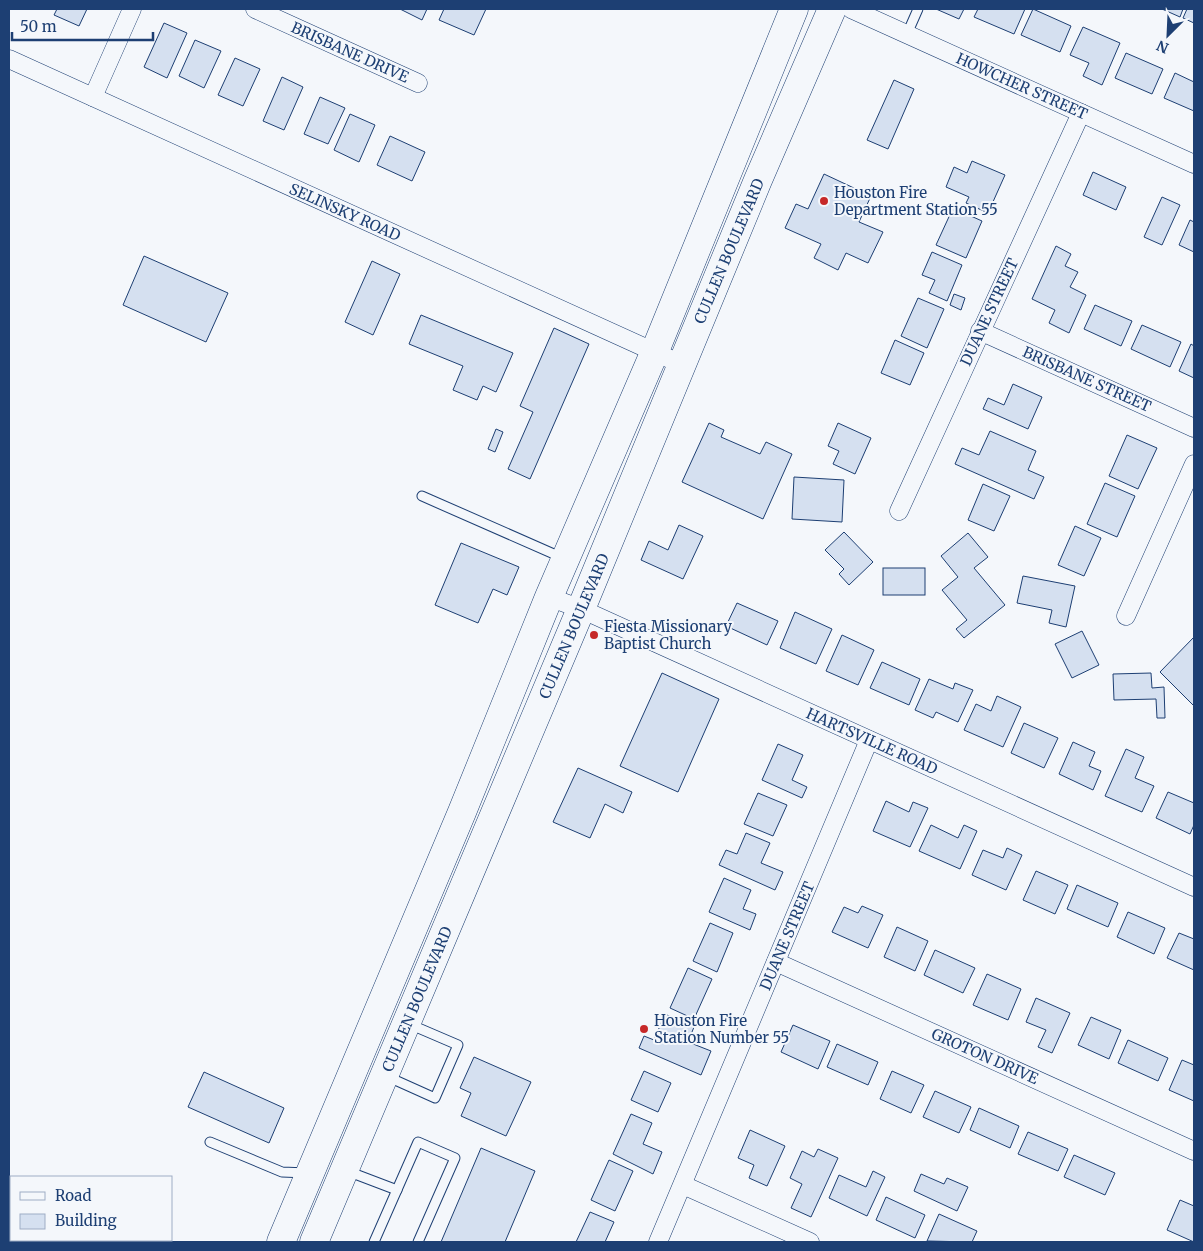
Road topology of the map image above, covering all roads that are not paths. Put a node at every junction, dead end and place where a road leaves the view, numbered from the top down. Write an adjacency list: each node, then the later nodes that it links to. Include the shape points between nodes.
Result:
1 (132, 9): 10 (street)
2 (255, 9): 9 (street, BRISBANE DRIVE)
3 (794, 9): 13 (main road, CULLEN BOULEVARD)
4 (832, 9): 14 (main road, CULLEN BOULEVARD)
5 (850, 9): 7 (street, HOWCHER STREET)
6 (918, 9): 7 (lane)
7 (907, 34): 11 (street, HOWCHER STREET)
8 (9, 59): 10 (street, SELINSKY ROAD)
9 (418, 83)
10 (93, 97): 16 (street, SELINSKY ROAD)
11 (1081, 113): 12 (street, HOWCHER STREET); 15 (street, DUANE STREET)
12 (1194, 164)
13 (730, 166): 14 (main road); 16 (main road, CULLEN BOULEVARD)
14 (758, 180): 17 (main road, CULLEN BOULEVARD)
15 (980, 331): 18 (street, BRISBANE STREET); 21 (street, DUANE STREET)
16 (655, 351): 17 (street, SELINSKY ROAD); 22 (main road, CULLEN BOULEVARD)
17 (682, 364): 24 (main road, CULLEN BOULEVARD)
18 (1194, 428)
19 (1194, 464): 25 (street)
20 (422, 496): 22 (lane)
21 (899, 511)
22 (566, 559): 23 (main road, CULLEN BOULEVARD)
23 (549, 597): 24 (street, HARTSVILLE ROAD); 27 (main road, CULLEN BOULEVARD)
24 (581, 609): 26 (street, HARTSVILLE ROAD); 28 (main road, CULLEN BOULEVARD)
25 (1126, 616)
26 (869, 740): 29 (street, HARTSVILLE ROAD); 30 (street, DUANE STREET)
27 (462, 812): 28 (main road); 31 (main road, CULLEN BOULEVARD)
28 (490, 826): 32 (main road, CULLEN BOULEVARD)
29 (1194, 887)
30 (776, 962): 35 (street, GROTON DRIVE); 38 (street, DUANE STREET)
31 (373, 1022): 32 (main road); 37 (main road, CULLEN BOULEVARD)
32 (403, 1029): 33 (main road, CULLEN BOULEVARD); 33 (lane, via 458,1045 435,1098)
33 (384, 1076): 36 (main road, CULLEN BOULEVARD)
34 (210, 1142): 37 (lane, via 282,1172)
35 (1194, 1151)
36 (345, 1170): 39 (lane); 41 (main road, CULLEN BOULEVARD)
37 (310, 1173): 40 (main road, CULLEN BOULEVARD)
38 (683, 1185): 44 (street, DUANE STREET); 45 (street)
39 (397, 1190): 42 (lane); 43 (lane, via 418,1142 455,1158)
40 (281, 1242)
41 (314, 1242)
42 (374, 1242)
43 (418, 1242)
44 (658, 1242)
45 (810, 1242)

